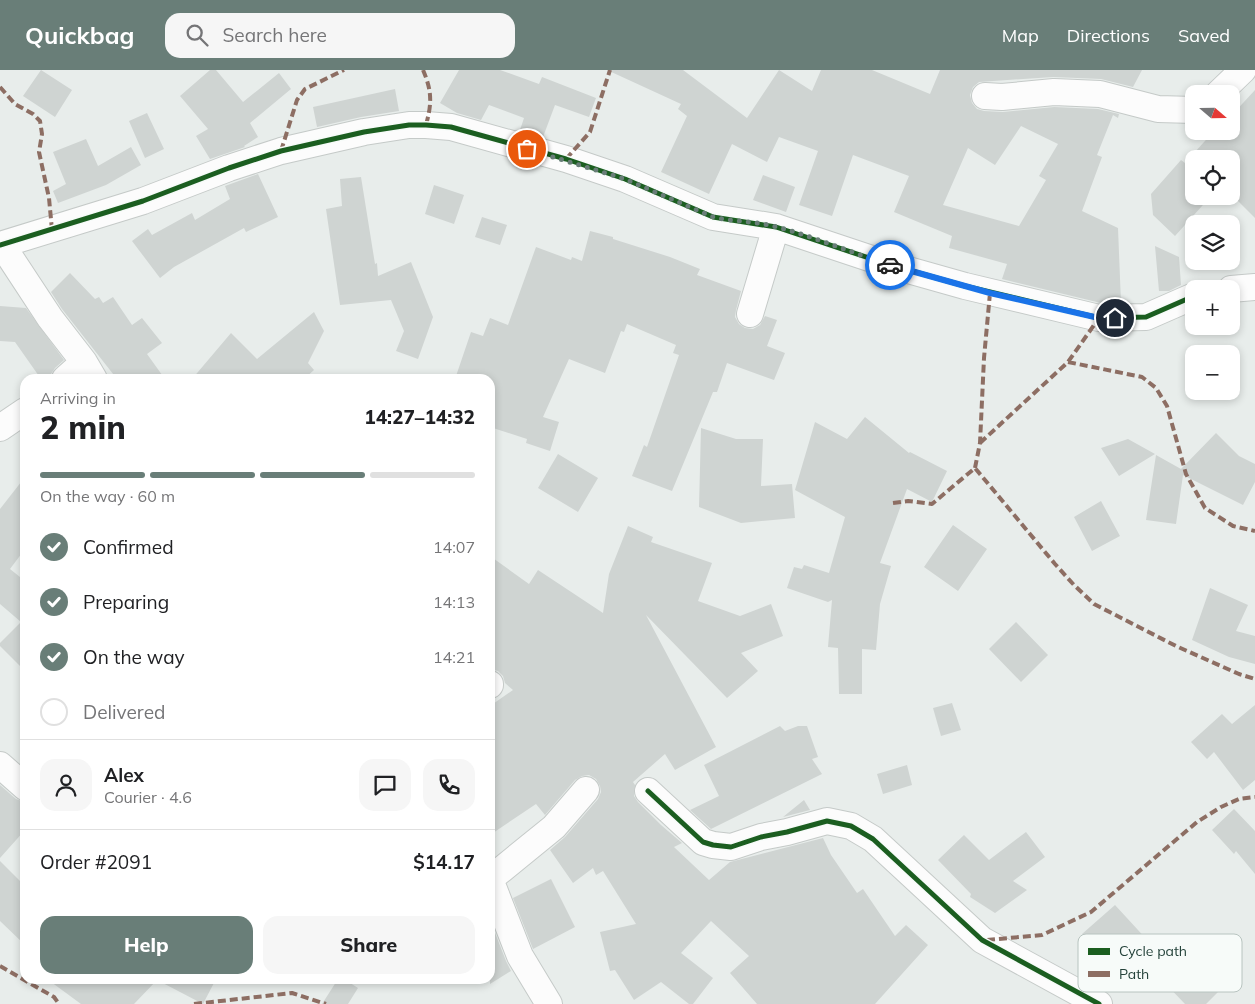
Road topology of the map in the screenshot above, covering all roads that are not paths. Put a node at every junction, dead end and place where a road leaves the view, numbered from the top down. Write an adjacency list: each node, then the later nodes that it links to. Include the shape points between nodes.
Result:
1 (1243, 70): 2 (street)
2 (1227, 85)
3 (985, 96): 4 (street, via 1054,92 1100,94 1158,108)
4 (1185, 110)
5 (776, 227): 6 (street, via 713,217 625,179 566,159 451,127 418,125 364,132 282,151 143,201); 9 (street, via 965,286 1099,318 1146,317); 10 (street)
6 (1, 245): 11 (street, via 50,318)
7 (1255, 287): 8 (street)
8 (1240, 288)
9 (1185, 300)
10 (750, 314)
11 (81, 373)
12 (20, 414): 13 (street)
13 (0, 428)
14 (0, 765): 15 (street)
15 (20, 783)
16 (586, 790): 18 (street, via 554,827)
17 (648, 791): 21 (street, via 703,842 713,845 731,847 827,821 850,826 873,839 982,940)
18 (495, 875)
19 (495, 892): 20 (street, via 520,956)
20 (548, 1004)
21 (1099, 1004)

